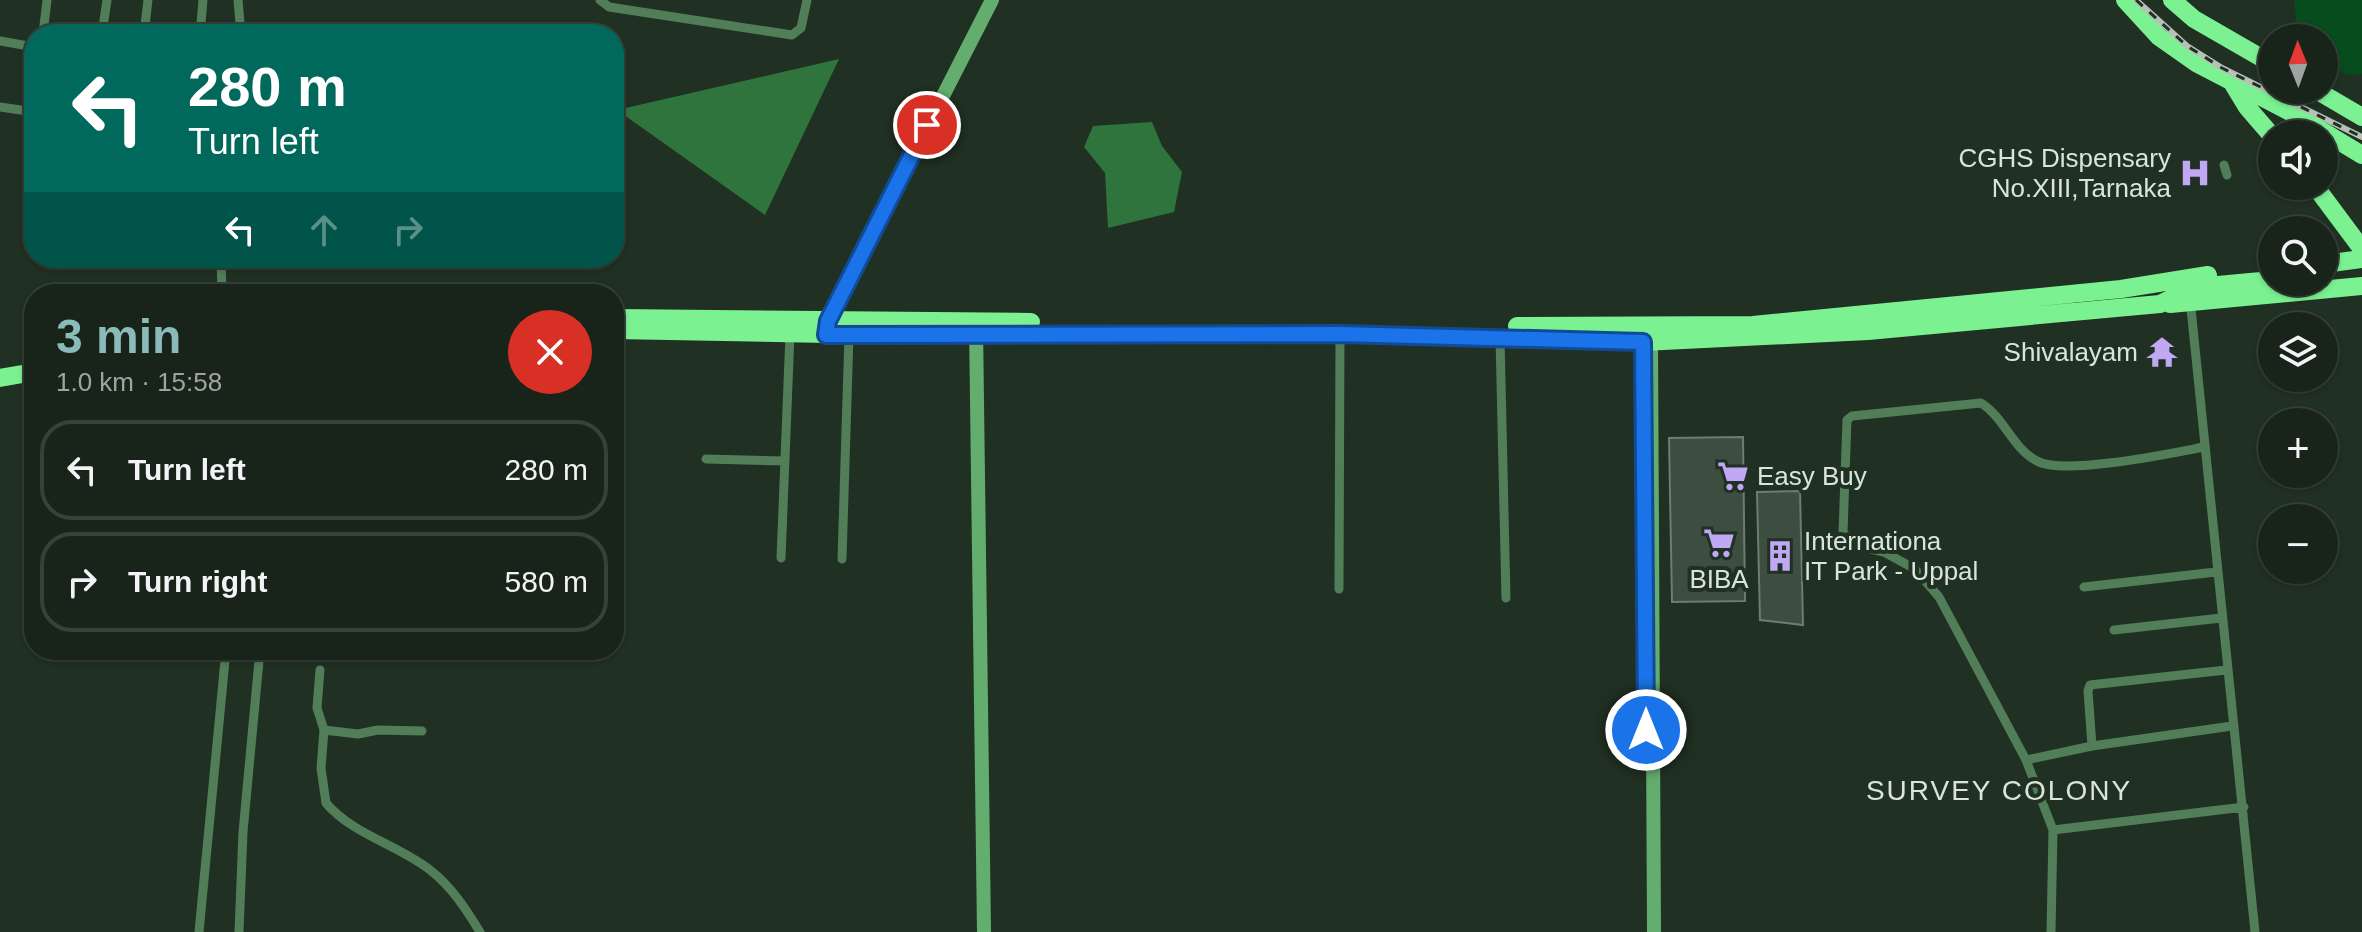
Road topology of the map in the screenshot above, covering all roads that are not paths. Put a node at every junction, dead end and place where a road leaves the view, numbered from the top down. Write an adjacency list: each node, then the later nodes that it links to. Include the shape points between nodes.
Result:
1 (47, 0): 11 (street)
2 (107, 0): 12 (street)
3 (148, 0): 13 (street)
4 (203, 0): 14 (street)
5 (238, 0): 15 (street)
6 (600, 0): 7 (street, via 609,7 792,35 801,28)
7 (807, 0)
8 (992, 0): 37 (street)
9 (2125, 0): 19 (highway, via 2159,37)
10 (2172, 0): 18 (highway)
11 (44, 24)
12 (103, 24)
13 (145, 24)
14 (201, 24)
15 (240, 24)
16 (0, 41): 17 (street)
17 (24, 45)
18 (2258, 56)
19 (2232, 82): 24 (highway); 25 (highway)
20 (2338, 103): 23 (highway)
21 (0, 107): 22 (street)
22 (24, 111)
23 (2362, 117)
24 (2258, 120)
25 (2362, 155)
26 (2325, 200): 27 (highway)
27 (2362, 249)
28 (2362, 259): 29 (highway)
29 (2338, 262)
30 (2258, 270): 38 (highway, via 1753,325)
31 (2362, 272): 32 (highway)
32 (2338, 274)
33 (2258, 283): 35 (highway)
34 (2362, 286): 35 (highway)
35 (2190, 296): 44 (highway, via 2160,304 1868,331); 49 (street)
36 (624, 318): 37 (highway)
37 (827, 328): 38 (highway); 40 (highway); 42 (highway)
38 (976, 328): 41 (highway); 42 (highway); 75 (street)
39 (624, 330): 40 (highway)
40 (790, 334): 51 (street)
41 (1340, 334): 43 (highway); 56 (street)
42 (849, 335): 53 (street)
43 (1500, 338): 44 (highway); 57 (street)
44 (1647, 342): 60 (street)
45 (24, 374): 46 (highway)
46 (0, 378)
47 (24, 383): 48 (highway)
48 (0, 387)
49 (2204, 447): 54 (street); 69 (street, via 2124,463 2039,463 1981,403 1847,420 1843,532 1856,546 1884,552 1915,569 1939,597)
50 (706, 459): 51 (street)
51 (785, 461): 52 (street)
52 (781, 558)
53 (842, 559)
54 (2216, 572): 55 (street); 58 (street)
55 (2084, 587)
56 (1339, 589)
57 (1506, 598)
58 (2221, 618): 59 (street); 64 (street)
59 (2114, 630)
60 (1650, 638): 76 (street); 77 (street)
61 (225, 660): 72 (street)
62 (259, 660): 73 (street)
63 (320, 670): 66 (street, via 317,708)
64 (2226, 670): 65 (street); 68 (street, via 2090,685)
65 (2232, 726): 68 (street); 70 (street)
66 (324, 730): 67 (street); 74 (street, via 322,785 328,807 430,869 464,905)
67 (422, 731)
68 (2092, 746): 69 (street)
69 (2026, 760): 71 (street)
70 (2244, 807): 71 (street); 79 (street)
71 (2053, 830): 78 (street)
72 (199, 932)
73 (239, 932)
74 (480, 932)
75 (984, 932)
76 (1646, 932)
77 (1654, 932)
78 (2051, 932)
79 (2255, 932)

